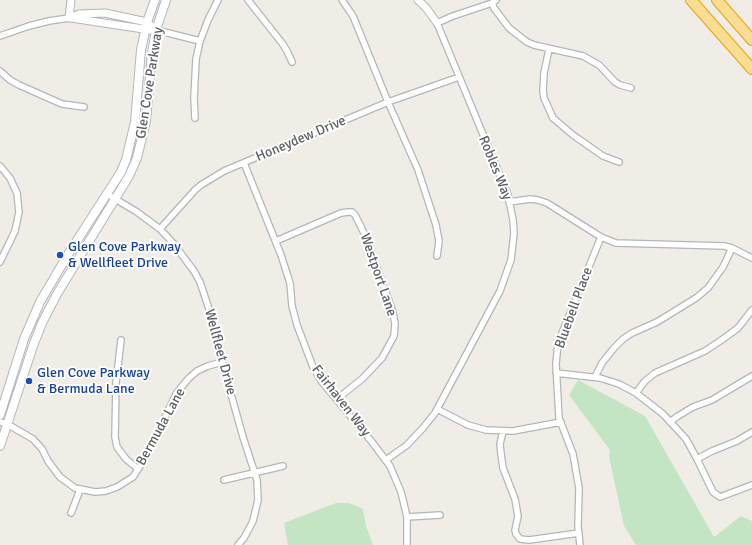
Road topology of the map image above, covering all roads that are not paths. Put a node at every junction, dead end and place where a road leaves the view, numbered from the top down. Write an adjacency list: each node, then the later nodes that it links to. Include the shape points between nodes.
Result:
1 (70, 0): 14 (street)
2 (155, 0): 16 (main road, Glen Cove Parkway)
3 (166, 0): 17 (main road, Glen Cove Parkway)
4 (218, 0): 21 (street)
5 (248, 0): 23 (street, via 282,43)
6 (342, 0): 28 (street, via 353,16)
7 (418, 0): 15 (street, Robles Way)
8 (684, 0): 18 (highway)
9 (691, 0): 18 (highway)
10 (717, 0): 13 (highway)
11 (723, 0): 13 (highway)
12 (494, 2): 15 (street); 22 (street, via 494,8 518,37)
13 (729, 14): 20 (highway)
14 (69, 18): 16 (street, via 79,14 105,13); 19 (street, via 29,26)
15 (437, 23): 26 (street, Robles Way)
16 (146, 26): 17 (street); 34 (main road, Glen Cove Parkway, via 130,144 121,172)
17 (156, 30): 21 (street); 35 (main road, Glen Cove Parkway, via 146,122 129,176)
18 (722, 35): 24 (highway)
19 (0, 36)
20 (752, 40)
21 (200, 41): 30 (street, via 194,78)
22 (549, 49): 27 (street, via 583,56 599,65 620,85); 31 (street, via 543,91 553,118 603,156)
23 (292, 62)
24 (752, 69)
25 (0, 71): 29 (street, via 19,85 62,104)
26 (459, 77): 28 (street, Honeydew Drive); 36 (street, Robles Way)
27 (631, 88)
28 (388, 102): 32 (street, Honeydew Drive); 41 (street, via 418,170 436,225 439,241)
29 (84, 107)
30 (195, 118)
31 (619, 162)
32 (244, 163): 37 (street, Honeydew Drive, via 201,184); 39 (street, Fairhaven Way)
33 (0, 166): 43 (street, via 18,193 19,212 15,231)
34 (107, 194): 35 (street, Wellfleet Drive); 53 (main road, Glen Cove Parkway, via 40,302 24,338)
35 (116, 199): 37 (street, Wellfleet Drive); 56 (main road, Glen Cove Parkway, via 42,322)
36 (509, 202): 38 (street, via 530,199 547,203); 52 (street, Robles Way, via 514,234 511,260 500,291)
37 (160, 229): 46 (street, Wellfleet Drive, via 200,282)
38 (600, 238): 40 (street, via 616,243); 47 (street, Bluebell Place, via 558,343)
39 (276, 241): 51 (street, Fairhaven Way, via 290,282 296,325 304,347 313,367); 51 (street, Westport Lane, via 341,213 349,212 355,216 365,235 393,312 394,336 382,358 362,379)
40 (732, 248): 42 (street); 49 (street, via 723,267 708,288 657,322 623,339 602,363)
41 (437, 256)
42 (752, 258)
43 (0, 262)
44 (752, 310): 50 (street, via 738,328 723,339 705,351 655,373 645,381)
45 (121, 340): 63 (street, via 114,437 117,447 126,459)
46 (222, 362): 63 (street, Bermuda Lane, via 197,371 176,394); 64 (street, Wellfleet Drive)
47 (556, 373): 49 (street); 54 (street, Bluebell Place)
48 (752, 376): 55 (street)
49 (595, 377): 50 (street, via 619,384)
50 (636, 394): 55 (street)
51 (337, 399): 61 (street, Fairhaven Way)
52 (437, 409): 57 (street, via 468,425); 61 (street, Robles Way, via 407,445)
53 (0, 415)
54 (561, 422): 57 (street, via 526,430); 71 (street, Bluebell Place, via 576,465)
55 (670, 422): 60 (street, via 686,439)
56 (4, 423): 59 (main road, Glen Cove Parkway); 67 (street, Bermuda Lane, via 33,439 60,477)
57 (503, 431): 71 (street, via 500,454 515,499 518,516 516,534 520,539 529,540)
58 (752, 432): 60 (street)
59 (0, 446)
60 (697, 459): 66 (street, via 713,492 720,496)
61 (386, 460): 70 (street, Fairhaven Way, via 401,492)
62 (283, 466): 64 (street)
63 (138, 469): 67 (street, Bermuda Lane, via 133,477 106,491)
64 (255, 473): 65 (street); 72 (street, Wellfleet Drive, via 258,490 256,511 249,529)
65 (224, 480)
66 (752, 485)
67 (80, 490): 68 (street)
68 (71, 513)
69 (440, 515): 70 (street)
70 (408, 517): 73 (street, Fairhaven Way)
71 (579, 533): 74 (street, Bluebell Place)
72 (238, 545)
73 (407, 545)
74 (580, 545)

